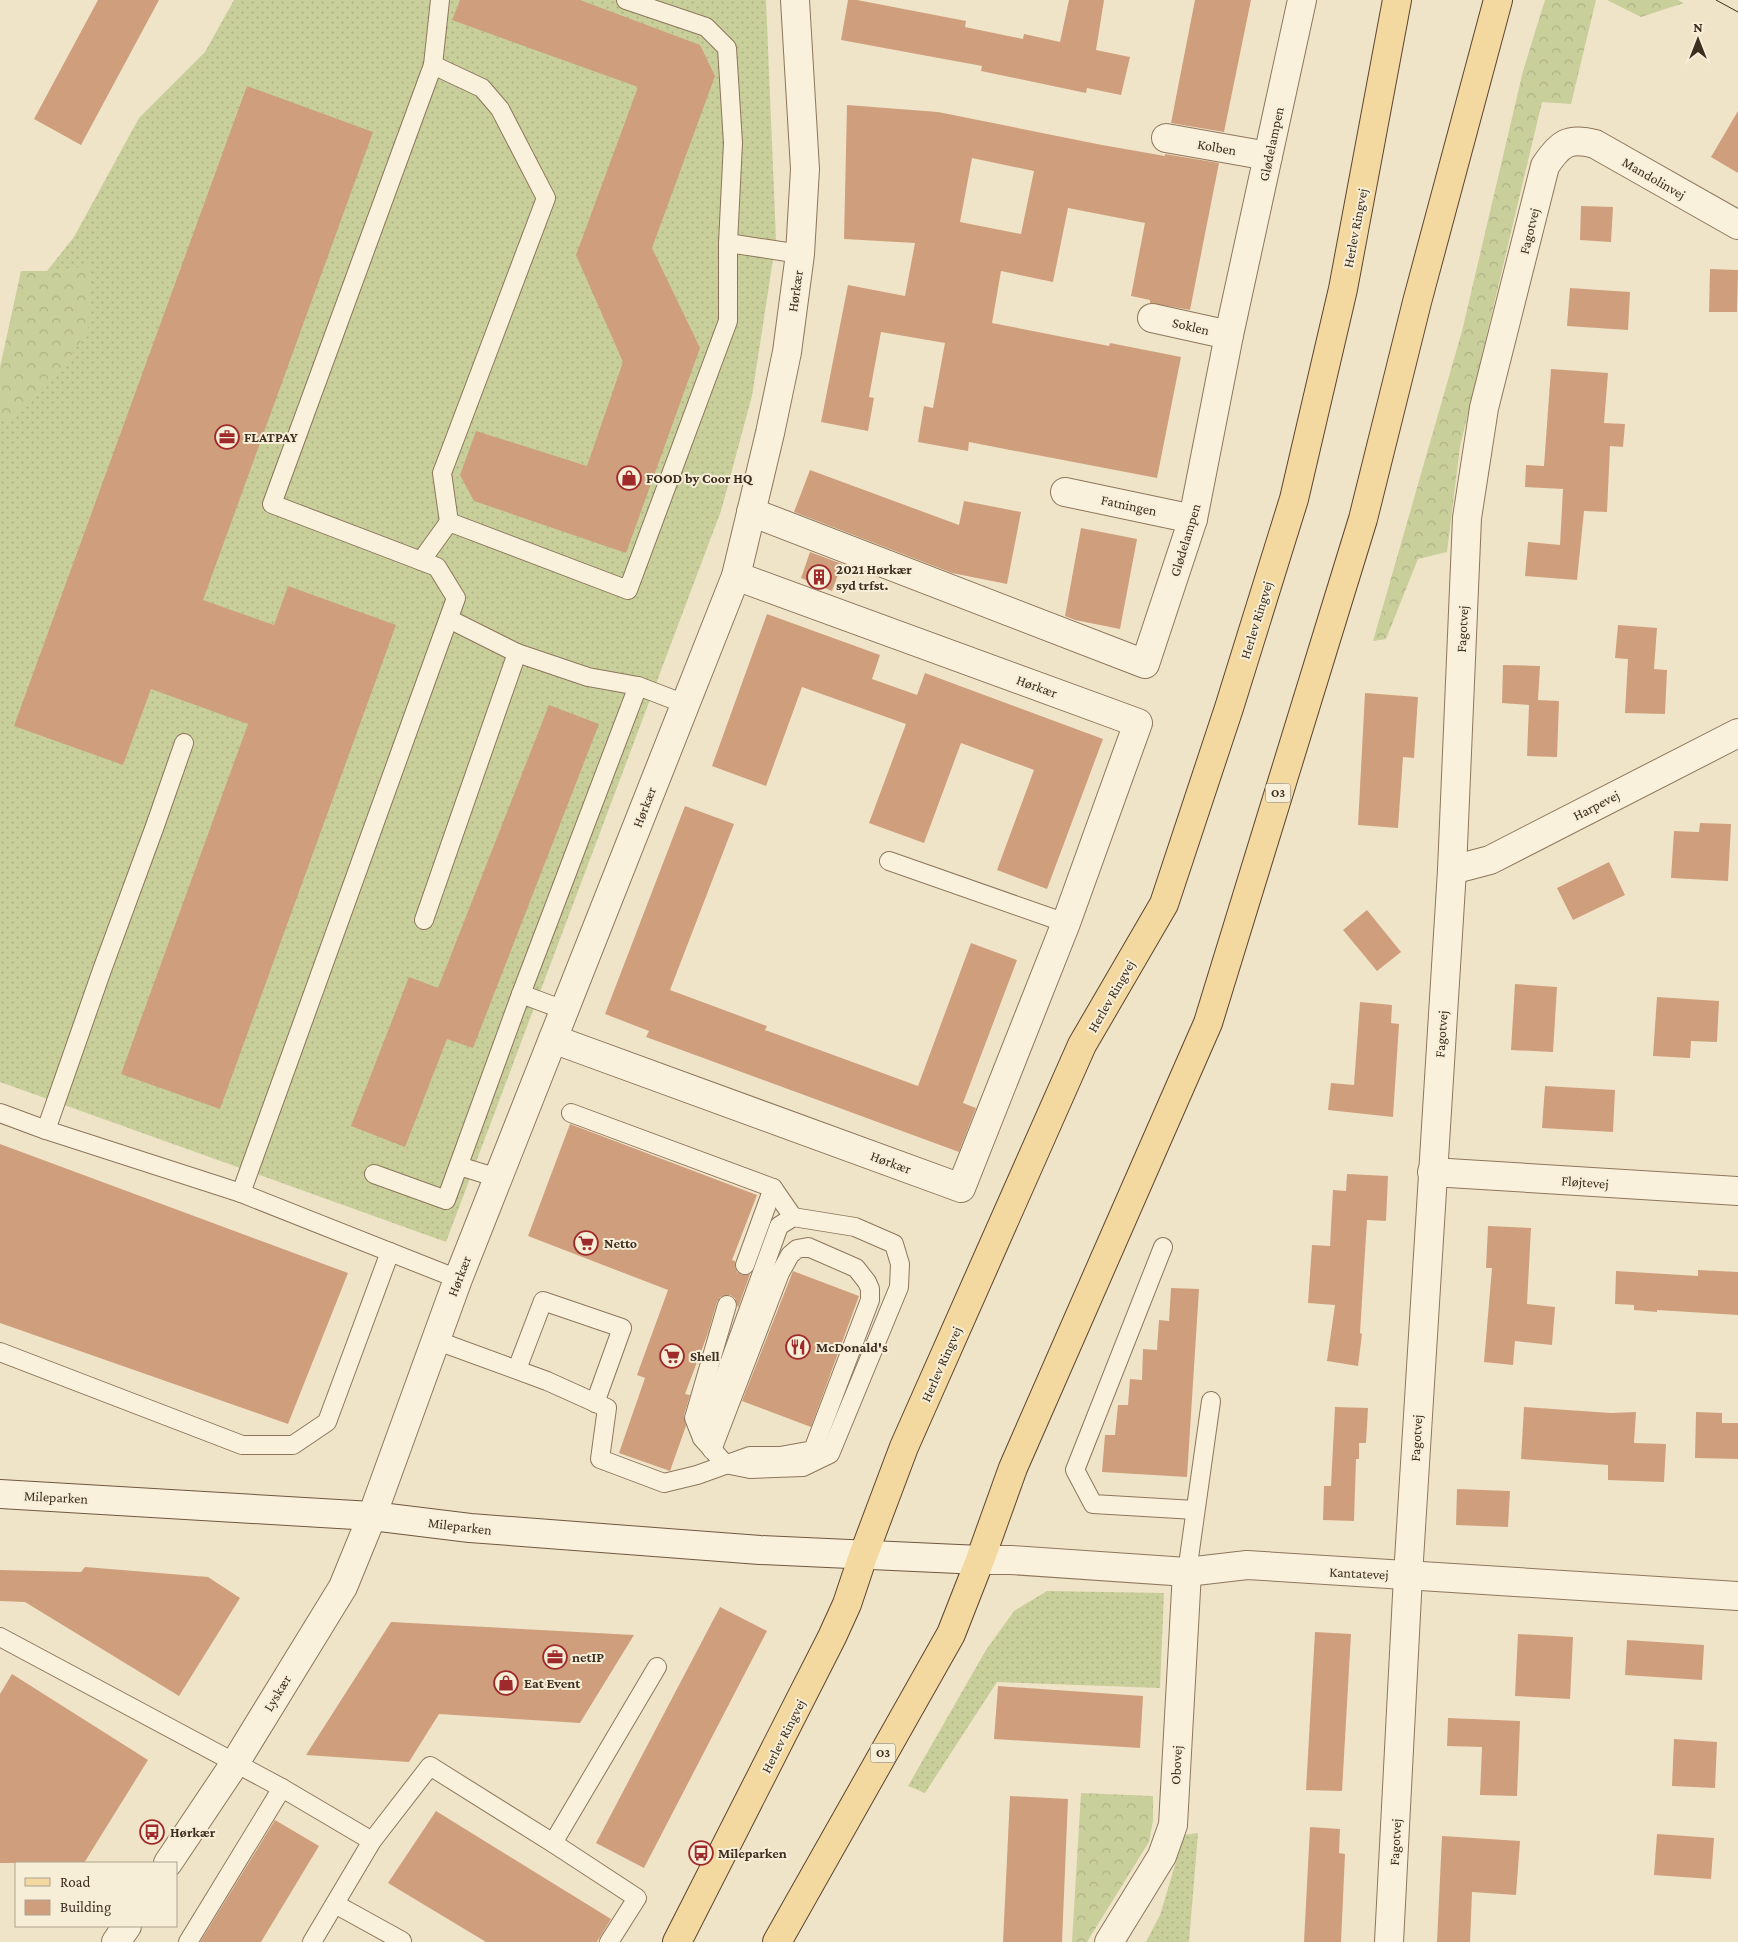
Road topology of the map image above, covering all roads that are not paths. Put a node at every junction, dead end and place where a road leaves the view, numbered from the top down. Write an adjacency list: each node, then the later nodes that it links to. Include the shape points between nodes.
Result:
1 (440, 0): 7 (lane)
2 (626, 0): 12 (lane, via 706,27 727,48 733,143)
3 (795, 0): 13 (street, Hørkær, via 805,169)
4 (1302, 0): 10 (street, Glødelampen)
5 (1397, 0): 61 (main road, Herlev Ringvej, via 1344,289 1294,499 1164,904 1082,1045 904,1447)
6 (1498, 0): 62 (main road, O3, via 1363,518 1208,1023 1013,1468)
7 (433, 65): 19 (lane, via 482,88 500,109 546,198 442,473); 20 (lane, via 272,504)
8 (1166, 138): 10 (street, Kolben)
9 (1567, 142): 11 (street, Mandolinvej, via 1595,144); 29 (street, Fagotvej, via 1554,152 1546,166 1484,408 1467,518)
10 (1268, 156): 15 (street, Glødelampen)
11 (1738, 225)
12 (728, 243): 13 (lane); 19 (lane, via 728,321 628,590)
13 (800, 254): 17 (street, Hørkær, via 787,352)
14 (1152, 318): 15 (street, Soklen)
15 (1229, 335): 18 (street, Glødelampen)
16 (1064, 492): 18 (street, Fatningen)
17 (751, 512): 18 (street, Glødelampen, via 1145,664); 21 (street, Hørkær)
18 (1193, 519)
19 (449, 522): 20 (lane)
20 (421, 561): 22 (lane, via 437,566 456,598)
21 (736, 576): 25 (street, Hørkær); 31 (street, Hørkær, via 1138,723)
22 (449, 619): 23 (lane); 44 (lane)
23 (518, 654): 24 (lane, via 588,678); 30 (lane)
24 (638, 686): 25 (lane); 32 (lane)
25 (685, 704): 33 (street, Hørkær)
26 (1738, 733): 29 (street, Harpevej, via 1490,860)
27 (184, 743): 37 (lane)
28 (889, 861): 31 (lane)
29 (1452, 870): 39 (street, Fagotvej)
30 (424, 920)
31 (1066, 923): 34 (street, Hørkær, via 961,1188)
32 (521, 994): 33 (lane); 38 (lane)
33 (564, 1010): 34 (street, Hørkær)
34 (553, 1039): 41 (street, Hørkær)
35 (0, 1113): 37 (lane)
36 (571, 1113): 42 (lane)
37 (46, 1130): 44 (lane)
38 (459, 1166): 40 (lane, via 446,1200); 41 (lane)
39 (1432, 1172): 43 (street, Fløjtevej); 64 (street, Fagotvej)
40 (374, 1174)
41 (498, 1178): 49 (street, Hørkær)
42 (773, 1188): 45 (lane); 48 (lane)
43 (1738, 1191)
44 (242, 1193): 47 (lane)
45 (793, 1217): 56 (lane, via 779,1226); 57 (lane, via 855,1227 894,1244 900,1264 899,1287 830,1454 803,1466 750,1469)
46 (1163, 1247): 59 (lane, via 1075,1470 1093,1504)
47 (390, 1252): 49 (lane); 52 (lane, via 327,1422 293,1445 242,1445)
48 (745, 1265)
49 (458, 1279): 51 (street, Hørkær)
50 (727, 1305): 56 (lane, via 694,1418)
51 (435, 1340): 53 (lane); 60 (street, Hørkær)
52 (0, 1352)
53 (518, 1369): 55 (lane); 55 (lane, via 544,1301 622,1328)
54 (1211, 1401): 59 (lane)
55 (595, 1403): 57 (lane, via 607,1408 600,1459 664,1483)
56 (707, 1444): 57 (lane); 57 (lane, via 790,1255 797,1249 808,1247 856,1268 868,1282 870,1300 814,1450 780,1456 750,1456)
57 (725, 1464)
58 (0, 1494): 60 (street, Mileparken)
59 (1195, 1510): 63 (lane)
60 (372, 1516): 61 (street, Mileparken, via 571,1537); 68 (street, Lyskær, via 343,1587)
61 (863, 1556): 62 (street, Mileparken); 80 (main road, Herlev Ringvej, via 832,1637)
62 (980, 1560): 63 (street, Kantatevej); 81 (main road, O3, via 951,1634)
63 (1187, 1572): 64 (street, Kantatevej, via 1247,1566); 82 (street, Obovej, via 1173,1825 1162,1856)
64 (1408, 1576): 65 (street, Kantatevej); 83 (street, Fagotvej)
65 (1738, 1596)
66 (0, 1637): 68 (lane)
67 (657, 1667): 71 (lane)
68 (235, 1763): 69 (lane); 72 (street, Lyskær)
69 (282, 1788): 70 (lane); 77 (lane)
70 (372, 1841): 71 (lane, via 430,1766); 73 (lane)
71 (553, 1843): 79 (lane, via 637,1898)
72 (169, 1862)
73 (335, 1904): 75 (lane); 78 (lane)
74 (126, 1927): 76 (street)
75 (402, 1940)
76 (116, 1942)
77 (188, 1942)
78 (312, 1942)
79 (610, 1942)
80 (677, 1942)
81 (777, 1942)
82 (1109, 1942)
83 (1389, 1942)

